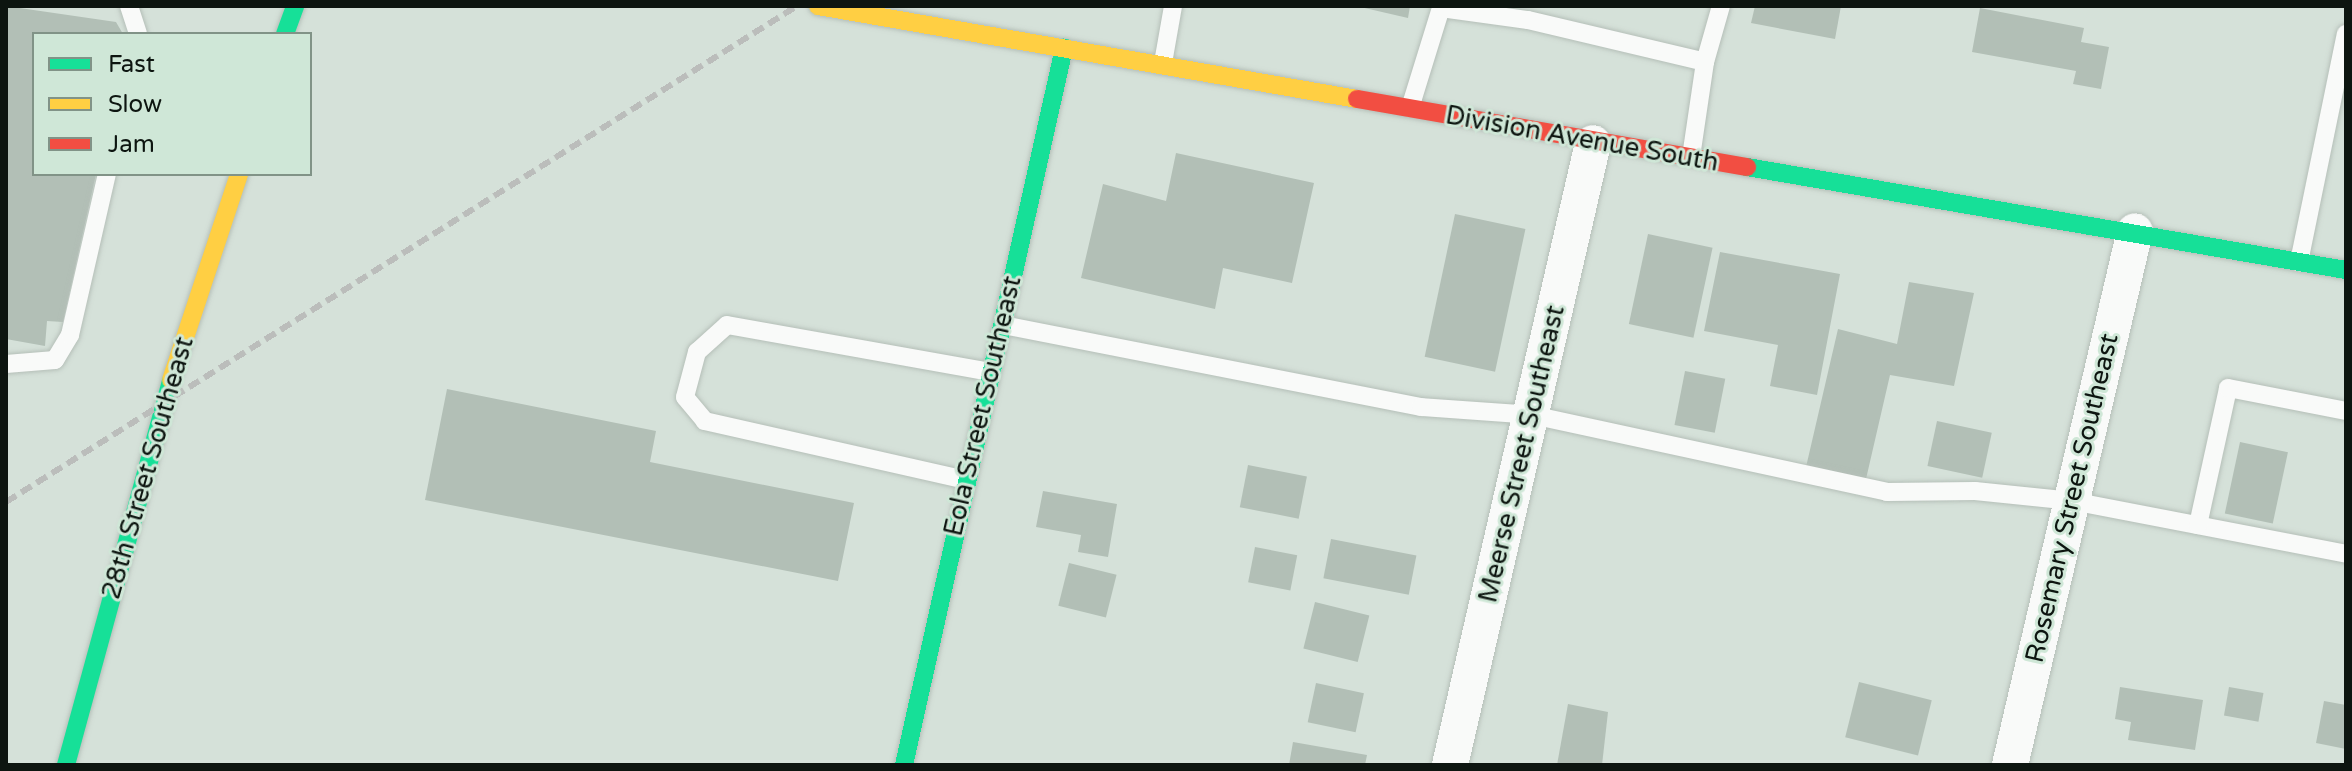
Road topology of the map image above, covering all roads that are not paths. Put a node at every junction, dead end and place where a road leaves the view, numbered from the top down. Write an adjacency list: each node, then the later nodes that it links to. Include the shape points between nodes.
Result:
1 (129, 6): 7 (lane)
2 (295, 6): 8 (main road)
3 (818, 6): 10 (main road, Division Avenue South)
4 (1173, 6): 12 (lane)
5 (1721, 6): 11 (lane)
6 (1441, 7): 11 (lane, via 1528,20); 13 (lane)
7 (137, 32)
8 (286, 32)
9 (2346, 34): 19 (lane)
10 (1064, 48): 12 (main road, Division Avenue South); 21 (main road, Eola Street Southeast)
11 (1705, 62): 15 (lane)
12 (1163, 63): 13 (main road, Division Avenue South)
13 (1410, 108): 14 (main road, Division Avenue South)
14 (1593, 143): 15 (main road, Division Avenue South); 25 (street, Meerse Street Southeast)
15 (1690, 160): 18 (main road, Division Avenue South)
16 (107, 176): 22 (lane, via 70,335 55,360)
17 (238, 176): 30 (main road, 28th Street Southeast, via 163,404)
18 (2135, 231): 19 (main road, Division Avenue South); 27 (street, Rosemary Street Southeast)
19 (2299, 262): 20 (main road, Division Avenue South)
20 (2346, 270)
21 (1001, 324): 23 (main road, Eola Street Southeast); 25 (lane, via 1421,407)
22 (6, 364)
23 (990, 372): 26 (main road, Eola Street Southeast); 26 (lane, via 727,325 697,352 685,397 705,421)
24 (2346, 411): 28 (lane, via 2228,388)
25 (1532, 415): 27 (lane, via 1887,492 1975,491); 32 (street, Meerse Street Southeast)
26 (966, 480): 31 (main road, Eola Street Southeast)
27 (2072, 501): 28 (lane); 33 (street, Rosemary Street Southeast)
28 (2198, 525): 29 (lane)
29 (2346, 554)
30 (66, 765)
31 (904, 765)
32 (1450, 765)
33 (2010, 765)

